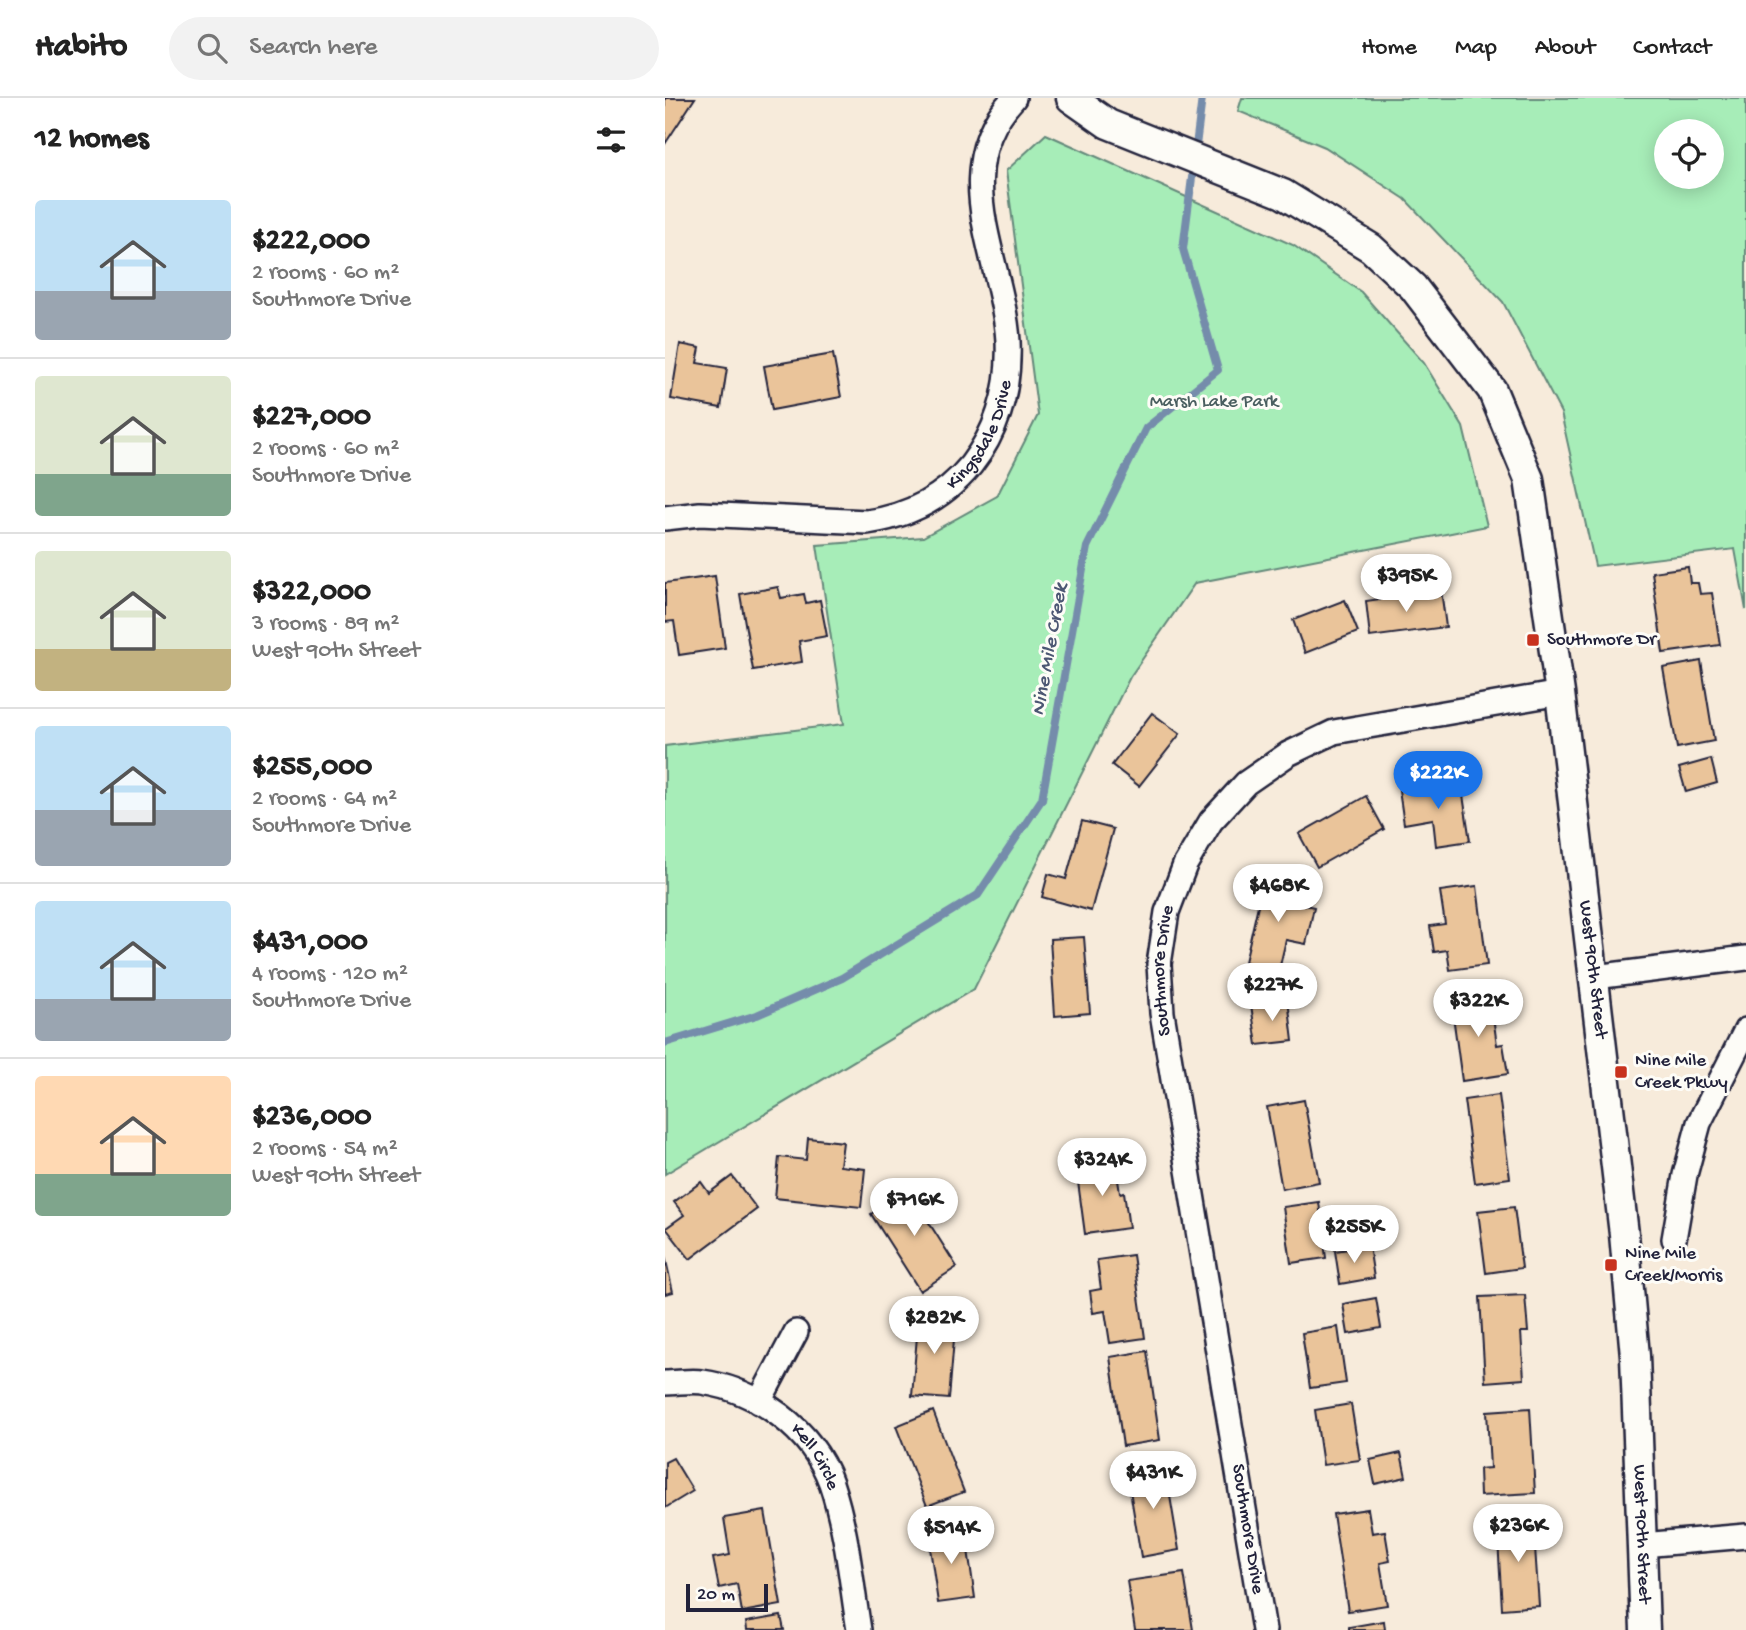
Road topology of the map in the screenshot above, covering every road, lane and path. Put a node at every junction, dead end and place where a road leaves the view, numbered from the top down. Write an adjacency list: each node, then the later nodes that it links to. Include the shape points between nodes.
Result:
1 (1014, 98): 3 (street, Kingsdale Drive, via 1001,111 979,171 981,206 1008,339 1008,376 1000,414 983,449 958,481 929,503 893,518 867,522 700,514)
2 (1070, 98): 4 (street, West 90th Street, via 1108,124 1283,194 1371,248 1413,287 1492,390 1529,479)
3 (665, 518)
4 (1560, 693): 6 (street, West 90th Street); 15 (street, Southmore Drive, via 1334,732 1288,754 1246,783 1211,821 1185,865 1167,912 1159,964 1161,1013)
5 (1746, 958): 6 (street)
6 (1595, 977): 13 (street, West 90th Street, via 1635,1356)
7 (1746, 1030): 8 (street, via 1699,1123)
8 (1674, 1239)
9 (796, 1332): 11 (street)
10 (665, 1383): 11 (street, Kell Circle, via 701,1381 743,1392)
11 (759, 1402): 14 (street, Kell Circle, via 810,1444 830,1481 842,1523)
12 (1746, 1536): 13 (street)
13 (1642, 1545): 16 (street, West 90th Street)
14 (859, 1630)
15 (1264, 1630)
16 (1645, 1630)

